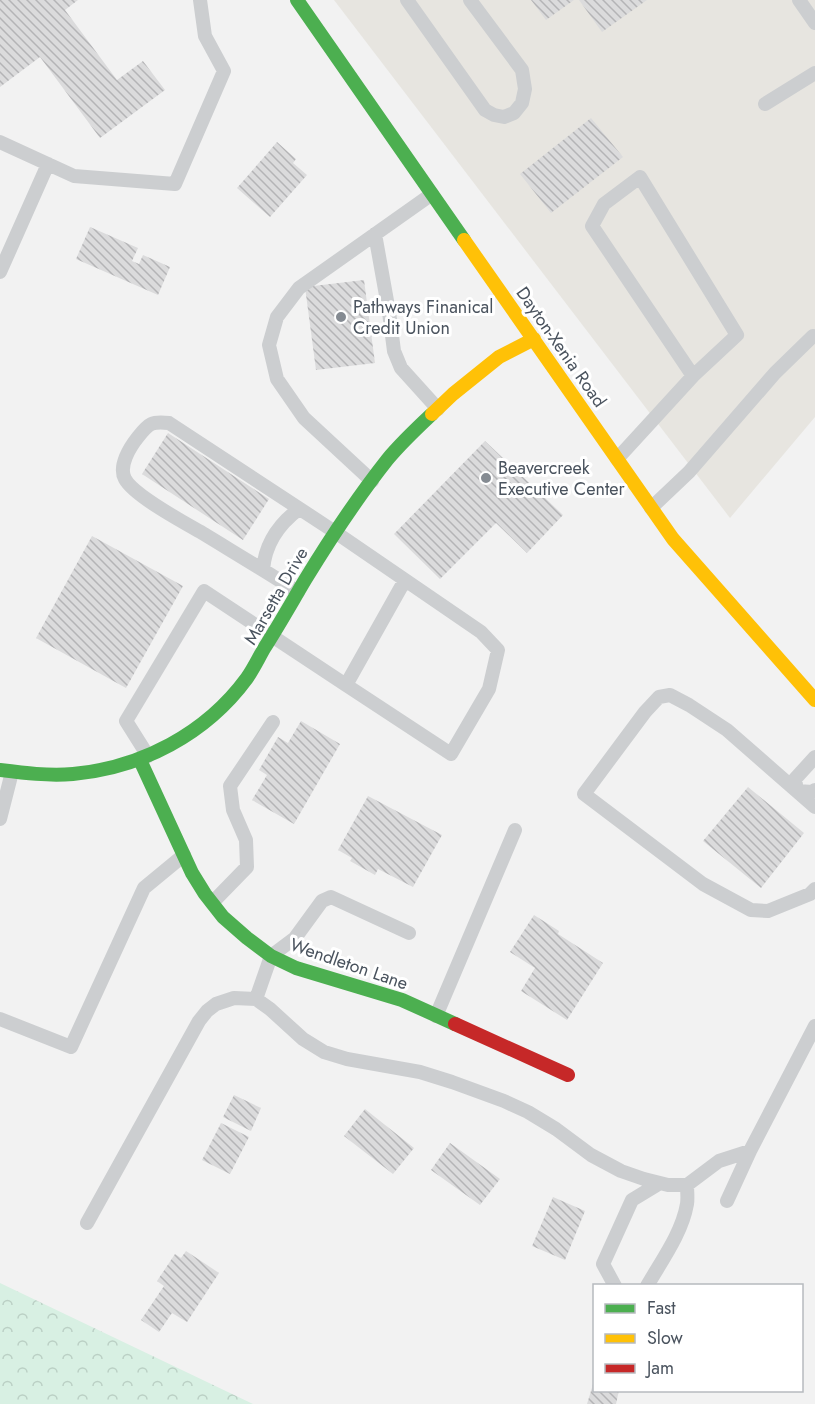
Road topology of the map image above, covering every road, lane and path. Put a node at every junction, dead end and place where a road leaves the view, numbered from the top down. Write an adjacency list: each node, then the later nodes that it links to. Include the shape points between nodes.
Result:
1 (200, 0): 10 (lane, via 205,36 224,71 175,184 74,176)
2 (297, 0): 11 (street, Dayton-Xenia Road)
3 (407, 0): 4 (lane, via 485,110 504,117 522,103 522,70)
4 (470, 0)
5 (799, 0): 6 (lane)
6 (815, 23)
7 (815, 73): 8 (lane)
8 (765, 104)
9 (0, 142): 10 (lane)
10 (48, 164): 13 (lane)
11 (432, 194): 12 (lane); 15 (street, Dayton-Xenia Road)
12 (375, 234): 17 (lane, via 394,351 401,368); 19 (lane, via 299,288 277,317 269,345 277,379 304,418)
13 (0, 272)
14 (813, 336): 20 (lane)
15 (534, 339): 17 (street, Marsetta Drive, via 499,357); 18 (street, Dayton-Xenia Road)
16 (693, 376): 16 (lane, via 737,335 639,177 604,204 592,226); 18 (lane)
17 (438, 408): 19 (street, Marsetta Drive)
18 (617, 459): 20 (street, Dayton-Xenia Road)
19 (372, 481): 22 (street, Marsetta Drive)
20 (651, 508): 28 (street, Dayton-Xenia Road, via 673,539)
21 (299, 509): 22 (lane); 23 (lane, via 274,536 264,556); 23 (lane, via 169,423 156,422 145,428 134,443 122,470 125,480 163,510)
22 (335, 532): 24 (lane); 25 (street, Marsetta Drive)
23 (263, 570): 25 (lane)
24 (405, 580): 27 (lane); 27 (lane, via 481,632 498,650 489,689 451,754)
25 (298, 592): 26 (street, Marsetta Drive)
26 (273, 637): 27 (lane); 31 (street, Marsetta Drive, via 248,678 226,703 192,733); 31 (lane, via 204,591 126,721)
27 (346, 685)
28 (815, 700)
29 (273, 722): 40 (lane, via 230,786 233,810 246,840 247,867)
30 (815, 757): 34 (lane, via 795,779)
31 (144, 758): 32 (street, Marsetta Drive, via 72,775); 38 (street, Wendleton Lane)
32 (6, 771): 36 (lane)
33 (815, 790): 34 (lane)
34 (797, 791): 35 (lane); 39 (lane, via 727,730 670,695 659,697 645,712 584,794 703,885 751,910 768,911)
35 (815, 807)
36 (0, 819)
37 (515, 830): 44 (lane)
38 (184, 855): 40 (street, Wendleton Lane); 45 (lane, via 144,888 71,1047)
39 (815, 889)
40 (212, 903): 42 (street, Wendleton Lane, via 236,929)
41 (409, 933): 42 (lane, via 331,897 322,901 295,938)
42 (271, 956): 43 (lane); 44 (street, Wendleton Lane, via 296,968 402,1000)
43 (256, 999): 49 (lane, via 324,1052 420,1072 504,1101 621,1171); 52 (lane, via 234,998 216,1004 199,1020)
44 (436, 1016): 47 (street, Wendleton Lane)
45 (0, 1019)
46 (815, 1026): 48 (lane)
47 (568, 1075)
48 (750, 1151): 50 (lane, via 718,1161); 51 (lane)
49 (660, 1183): 50 (lane); 53 (lane, via 632,1200 603,1264)
50 (687, 1185): 54 (lane, via 681,1224)
51 (727, 1201)
52 (87, 1223)
53 (614, 1284)
54 (648, 1284)

